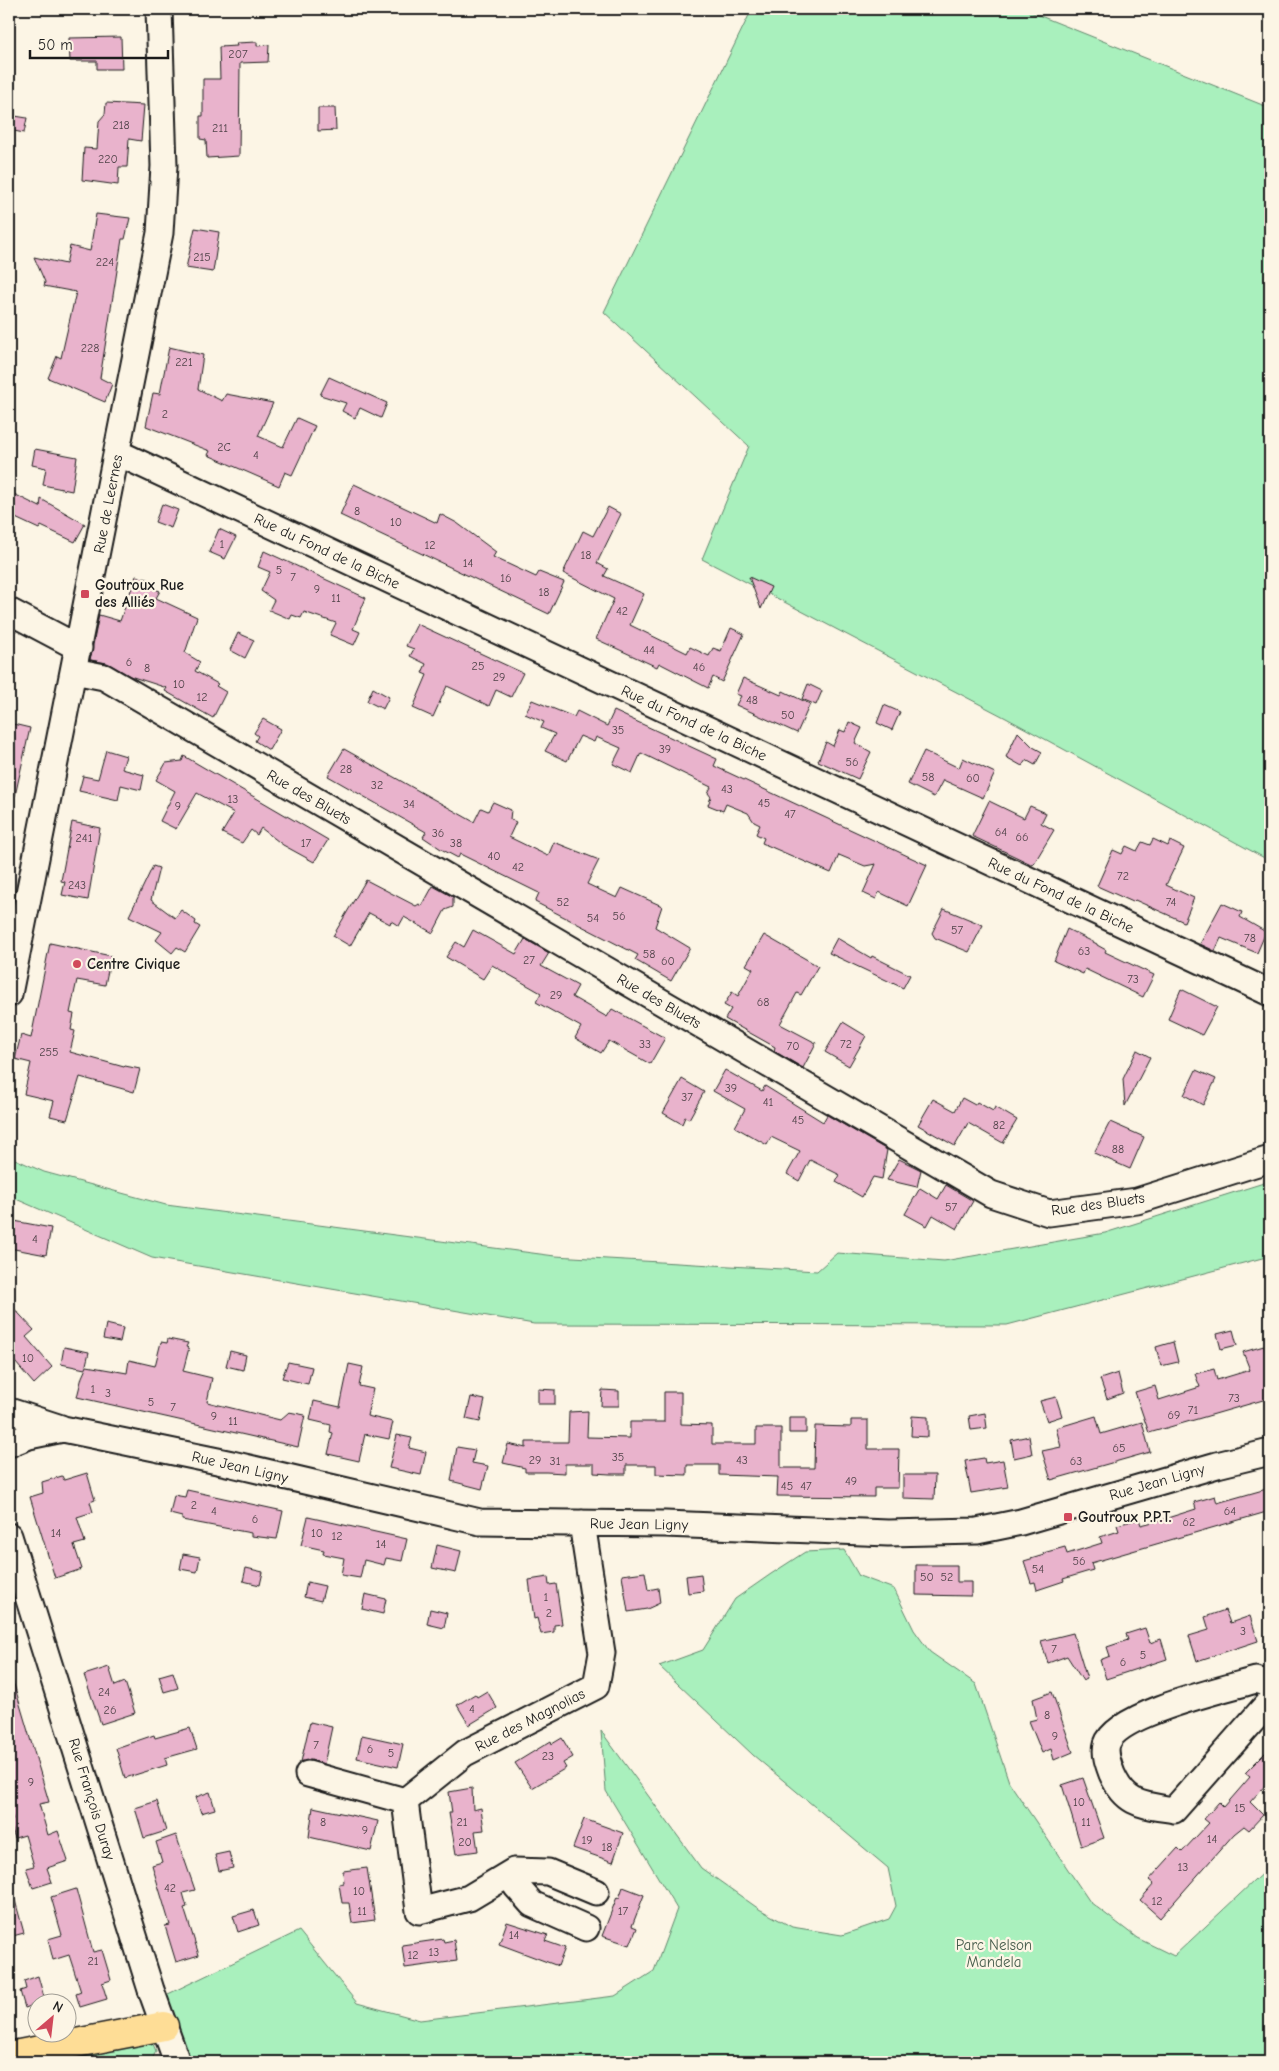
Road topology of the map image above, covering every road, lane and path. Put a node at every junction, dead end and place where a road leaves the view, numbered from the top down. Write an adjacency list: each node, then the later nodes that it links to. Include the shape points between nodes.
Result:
1 (159, 9): 2 (street, Rue de Leernes, via 164,166 160,233)
2 (118, 453): 4 (street, Rue de Leernes); 5 (street, Rue du Fond de la Biche)
3 (9, 611): 4 (street, Rue des Bluets)
4 (76, 660): 6 (street, Rue de Leernes); 7 (street, Rue des Bluets, via 991,1194 1049,1213 1137,1201)
5 (1270, 993)
6 (9, 994)
7 (1270, 1159)
8 (9, 1410): 9 (street)
9 (63, 1429): 10 (street, Rue Jean Ligny); 12 (street, Rue Jean Ligny, via 232,1464 480,1522)
10 (9, 1444)
11 (1270, 1452): 12 (street, Rue Jean Ligny, via 978,1531 888,1533)
12 (582, 1523): 17 (street, Rue des Magnolias, via 602,1653 596,1686 465,1753)
13 (9, 1536): 21 (street, Rue François Duray)
14 (1270, 1684): 15 (street, via 1256,1680 1164,1706 1114,1732 1106,1745 1108,1763 1118,1786 1136,1804 1174,1810)
15 (1270, 1701)
16 (308, 1774): 17 (street)
17 (405, 1801): 18 (street, via 419,1911 469,1898)
18 (514, 1871): 19 (street, via 548,1872); 20 (street, via 516,1886 532,1904)
19 (596, 1892)
20 (586, 1928)
21 (164, 2026): 22 (highway); 23 (street, Rue François Duray)
22 (9, 2056)
23 (177, 2062)

